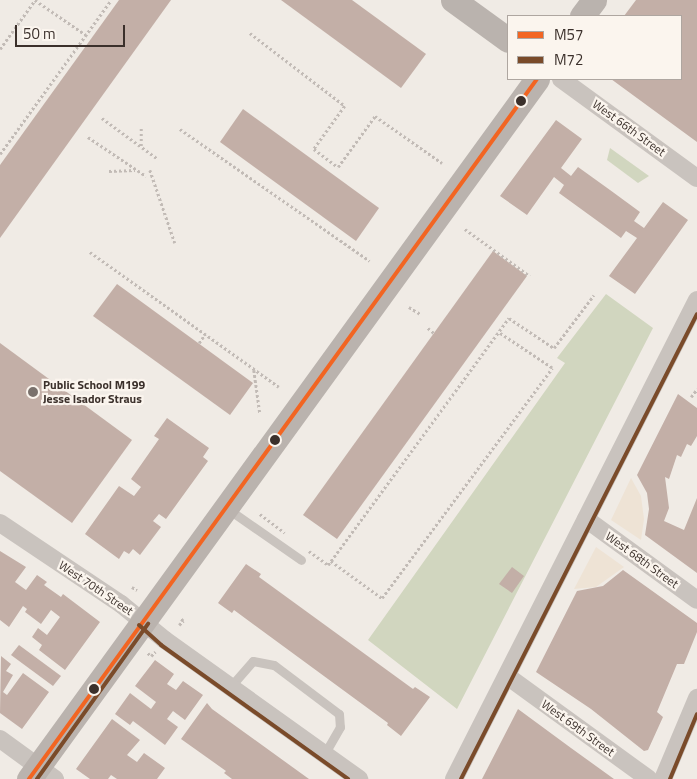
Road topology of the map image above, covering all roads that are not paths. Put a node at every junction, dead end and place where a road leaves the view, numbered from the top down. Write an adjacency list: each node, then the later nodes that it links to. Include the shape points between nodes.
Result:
1 (453, 0): 4 (main road)
2 (594, 0): 3 (main road)
3 (583, 15)
4 (507, 39)
5 (536, 80): 9 (main road)
6 (562, 80): 7 (street, West 66th Street)
7 (697, 178)
8 (697, 300): 10 (street)
9 (226, 507): 12 (lane); 14 (main road)
10 (586, 519): 13 (street, West 68th Street); 15 (street)
11 (0, 523): 14 (street, West 70th Street)
12 (301, 560)
13 (697, 600)
14 (143, 620): 16 (street, West 70th Street, via 165,640); 20 (main road)
15 (507, 676): 22 (street); 23 (street, West 69th Street)
16 (231, 686): 19 (street, West 70th Street); 19 (lane, via 253,661 265,661 282,670 339,714 340,727)
17 (697, 698): 24 (street)
18 (0, 739): 20 (street)
19 (325, 753): 21 (street, West 70th Street)
20 (40, 775)
21 (359, 779)
22 (454, 779)
23 (649, 779)
24 (663, 779)

